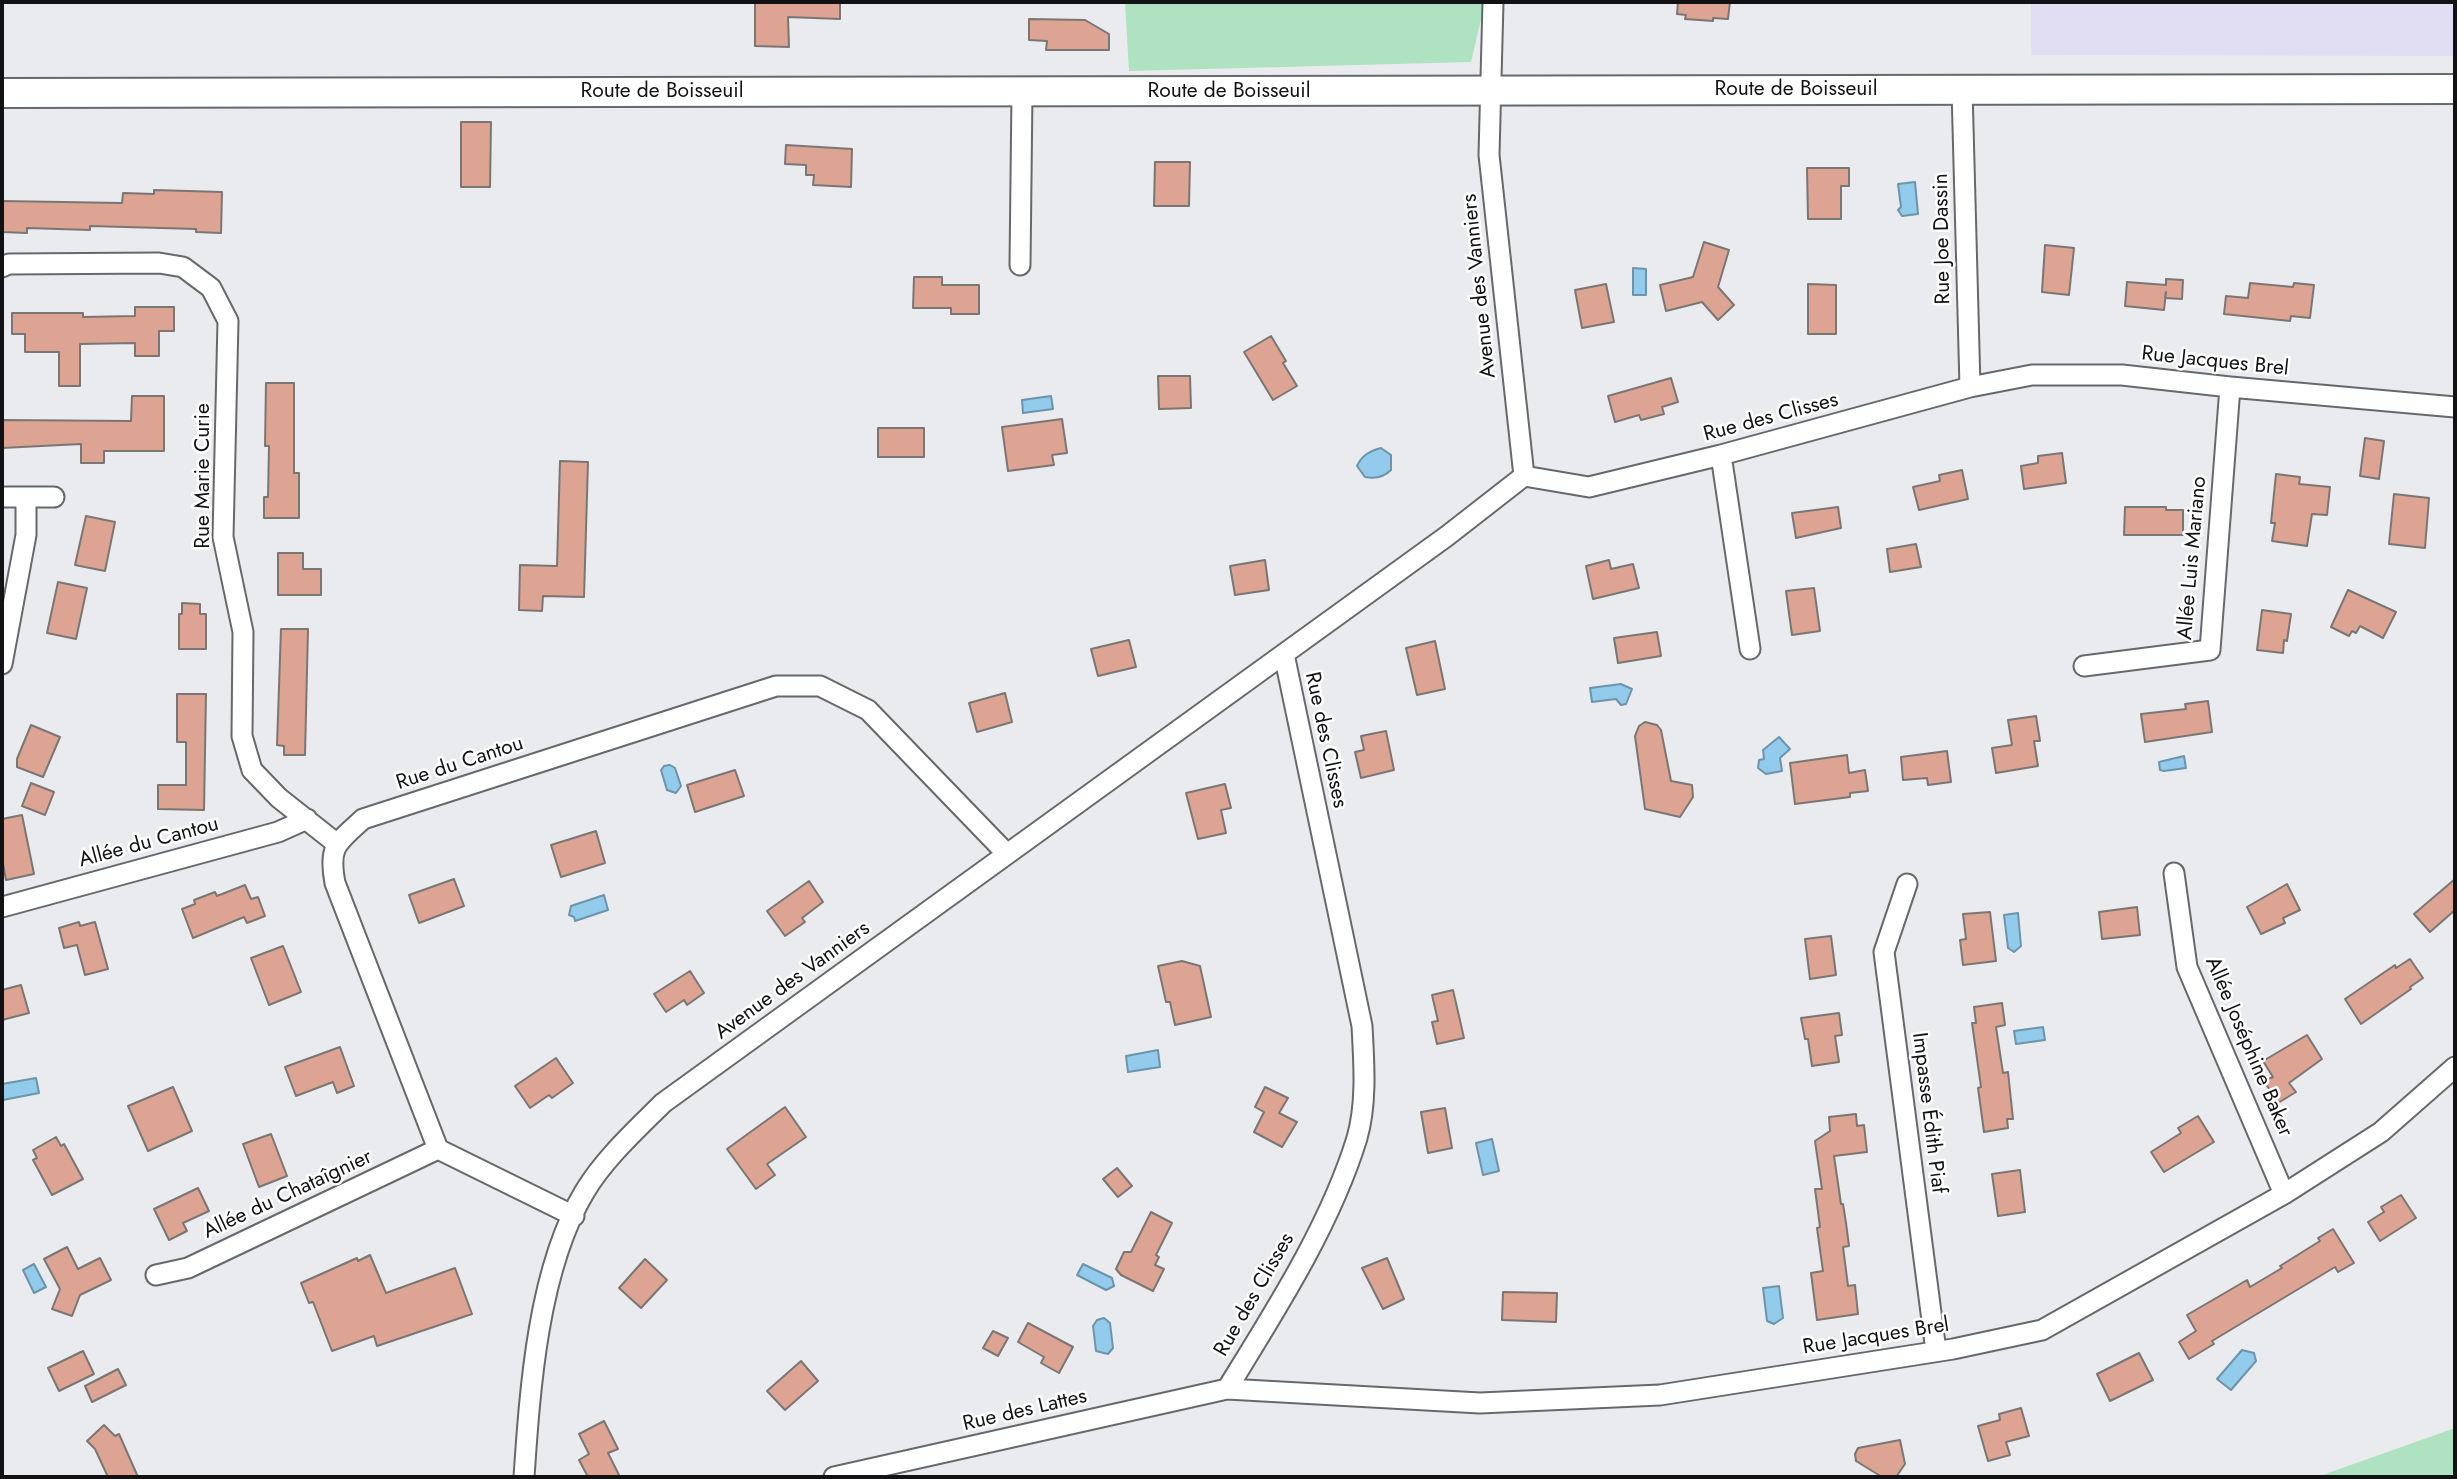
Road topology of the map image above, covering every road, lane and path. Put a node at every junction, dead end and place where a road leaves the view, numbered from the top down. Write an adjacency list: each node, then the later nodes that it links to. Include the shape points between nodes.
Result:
1 (1493, 2): 5 (street, Avenue des Vanniers)
2 (1962, 89): 3 (main road, Route de Boisseuil); 5 (main road, Route de Boisseuil); 9 (street, Rue Joe Dassin)
3 (2455, 89)
4 (1022, 92): 5 (main road, Route de Boisseuil); 6 (main road, Route de Boisseuil); 7 (street)
5 (1490, 92): 13 (street, Avenue des Vanniers, via 1489,155)
6 (2, 93)
7 (1020, 265)
8 (2, 267): 21 (street, Rue Marie Curie, via 159,263 184,267 211,288 228,320 223,537 243,632 242,736 252,770)
9 (1970, 387): 10 (street, Rue Jacques Brel, via 2032,375 2122,375); 12 (street, Rue des Clisses)
10 (2230, 387): 11 (street, Rue Jacques Brel); 20 (street, Allée Luis Mariano, via 2210,650)
11 (2455, 407)
12 (1721, 455): 13 (street, Rue des Clisses, via 1590,487); 17 (street)
13 (1524, 476): 18 (street, Rue des Clisses)
14 (26, 496): 15 (street); 16 (street); 19 (street, via 26,535)
15 (2, 497)
16 (54, 497)
17 (1750, 649)
18 (1284, 654): 23 (street, Avenue des Vanniers); 33 (street, Rue des Clisses, via 1362,1026 1365,1079 1357,1136 1328,1210)
19 (2, 663)
20 (2084, 667)
21 (307, 819): 22 (street, Rue Marie Curie); 26 (street, Allée du Cantou, via 278,832)
22 (336, 843): 23 (street, Rue du Cantou, via 363,819 776,686 820,686 868,709); 28 (street, via 331,863 335,883)
23 (1007, 854): 30 (street, Avenue des Vanniers, via 663,1103 620,1147 585,1191)
24 (2174, 873): 29 (street, Allée Joséphine Baker, via 2187,967)
25 (1907, 884): 32 (street, Impasse Édith Piaf, via 1884,952)
26 (2, 907)
27 (2455, 1067): 29 (street, Rue Jacques Brel, via 2381,1132)
28 (438, 1149): 30 (street); 31 (street, Allée du Chataîgnier, via 188,1268)
29 (2284, 1194): 32 (street, Rue Jacques Brel, via 2042,1330)
30 (573, 1216): 34 (street, Avenue des Vanniers, via 558,1250 541,1317)
31 (156, 1275)
32 (1936, 1351): 33 (street, Rue Jacques Brel, via 1660,1395 1480,1403)
33 (1227, 1389): 35 (street, Rue des Lattes)
34 (524, 1477)
35 (834, 1477)

